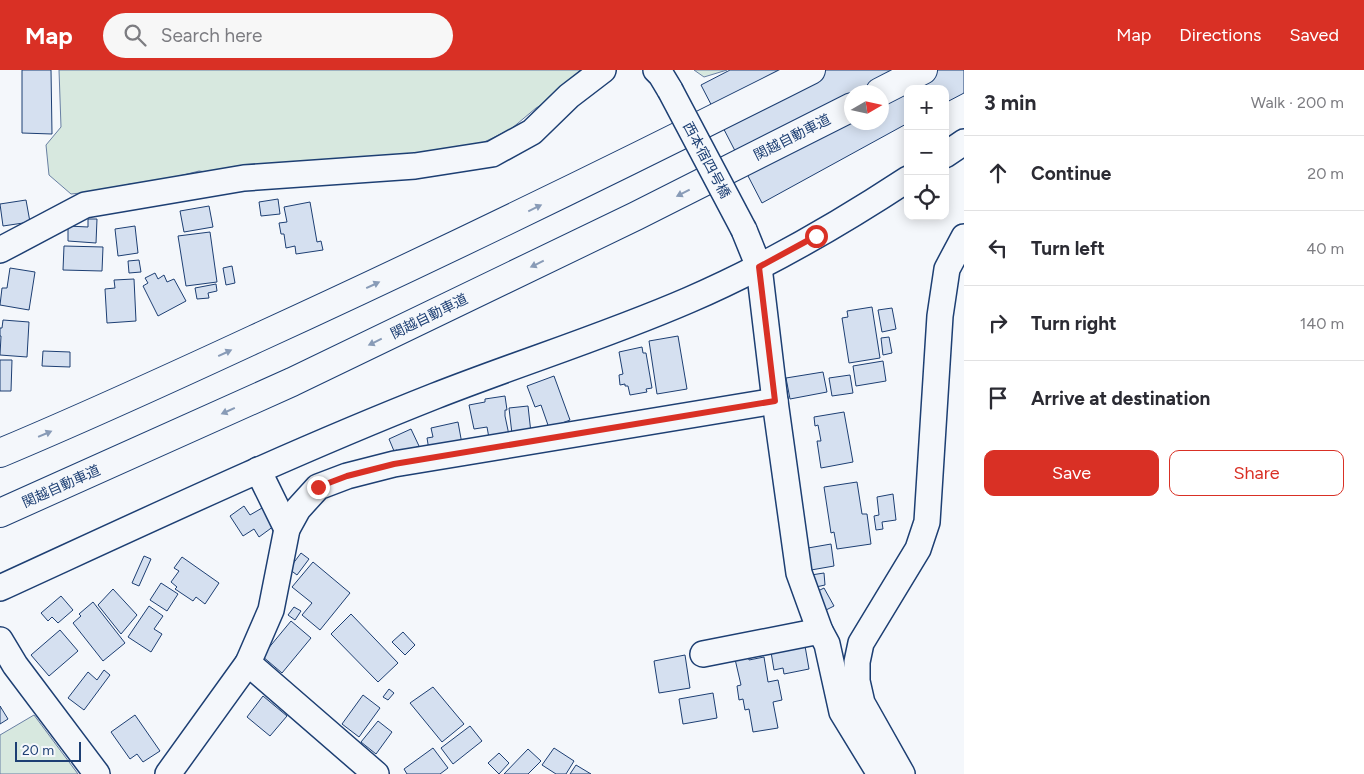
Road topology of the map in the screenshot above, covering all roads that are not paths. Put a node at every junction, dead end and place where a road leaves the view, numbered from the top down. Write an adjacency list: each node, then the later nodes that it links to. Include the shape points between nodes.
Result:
1 (603, 70): 11 (street, via 569,96 532,132 492,154 415,166 244,178 85,205)
2 (656, 70): 12 (street, 西本宿四号橋, bridge, via 670,90 744,230)
3 (811, 70): 14 (highway, one-way to 3, via 413,266 610,172)
4 (923, 70): 5 (highway)
5 (889, 87)
6 (844, 111): 16 (highway, 関越自動車道, one-way to 16, via 636,216 292,382)
7 (964, 142): 8 (street)
8 (949, 152)
9 (904, 181): 12 (street)
10 (964, 237): 27 (street, via 947,269 940,316 927,522 918,549 861,644 857,662 862,703)
11 (0, 250)
12 (759, 267): 13 (street, 西本宿四号橋); 15 (street, via 620,328 436,396)
13 (775, 401): 17 (street, via 394,464 347,476 318,487 298,509); 19 (street, 西本宿四号橋, via 799,573)
14 (0, 453)
15 (258, 470): 17 (street); 18 (street)
16 (0, 513)
17 (287, 528): 22 (street, via 270,610)
18 (0, 588)
19 (820, 631): 21 (street); 26 (street, 西本宿四号橋, via 827,644 842,712)
20 (0, 640): 23 (street, via 15,666)
21 (703, 654)
22 (248, 663): 24 (street); 25 (street)
23 (97, 774)
24 (168, 774)
25 (376, 774)
26 (880, 774)
27 (902, 774)

